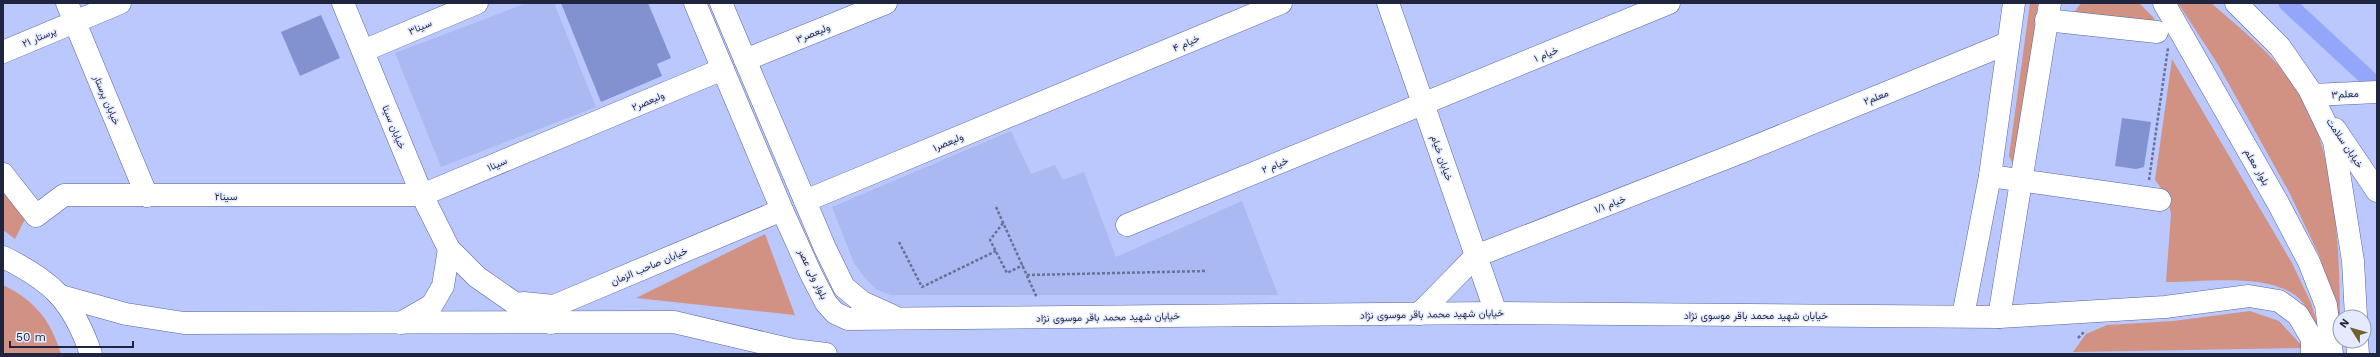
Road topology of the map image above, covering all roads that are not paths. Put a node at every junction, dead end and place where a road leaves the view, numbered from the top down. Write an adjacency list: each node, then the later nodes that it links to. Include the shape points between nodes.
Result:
1 (120, 3): 13 (main road, پرستار ۲۱)
2 (343, 3): 17 (main road, خیابان سینا)
3 (478, 3): 17 (main road, سینا۳)
4 (695, 3): 20 (main road, بلوار ولی عصر)
5 (721, 3): 19 (main road)
6 (1281, 3): 21 (main road, خیام ۴)
7 (1388, 3): 24 (main road, خیابان خیام)
8 (1669, 3): 24 (main road, خیام ۱)
9 (2014, 3): 16 (main road)
10 (2164, 3): 50 (main road, بلوار معلم, via 2309,262 2326,305)
11 (2236, 3): 23 (main road, via 2280,47)
12 (882, 4): 19 (main road, ولیعصر۳)
13 (71, 12): 18 (main road, پرستار ۲۱); 32 (main road, خیابان پرستار)
14 (2048, 12): 15 (main road); 29 (main road)
15 (2163, 37)
16 (2008, 43): 26 (main road, معلم۲); 28 (main road)
17 (363, 51): 31 (main road, خیابان سینا)
18 (3, 52)
19 (745, 60): 34 (main road)
20 (723, 70): 25 (main road, ولیعصر۲); 35 (main road, بلوار ولی عصر)
21 (1091, 82): 34 (main road, ولیعصر۱)
22 (2377, 92): 23 (main road, معلم۳)
23 (2313, 95): 30 (main road, خیابان سلامت); 42 (main road, via 2334,141 2353,262)
24 (1423, 104): 36 (main road, خیام ۲); 38 (main road, خیابان خیام)
25 (572, 132): 31 (main road, سینا۱)
26 (1744, 152): 38 (main road, خیام ۱/۱)
27 (3, 174): 32 (main road, سینا۲, via 36,216 64,195)
28 (1990, 176): 29 (main road); 45 (main road)
29 (2020, 181): 33 (main road); 46 (main road)
30 (2377, 191)
31 (422, 195): 32 (main road, سینا۲); 37 (main road, خیابان سینا)
32 (147, 196)
33 (2153, 199)
34 (805, 201): 35 (main road, ولیعصر۱); 47 (main road, via 844,287 862,302)
35 (782, 210): 41 (main road, خیابان صاحب الزمان, via 554,306); 47 (main road, بلوار ولی عصر, via 814,280 826,302 836,313 848,319)
36 (1127, 225)
37 (449, 249): 41 (main road, خیابان سینا, via 477,277); 49 (main road, via 443,286 432,305)
38 (1476, 256): 43 (main road, خیابان خیام); 44 (main road)
39 (3, 257): 40 (main road, via 33,272)
40 (61, 296): 49 (main road, via 126,314 184,323); 51 (main road, via 82,327)
41 (513, 302): 48 (main road, خیابان سینا)
42 (2356, 309)
43 (1496, 313): 44 (main road, خیابان شهید محمد باقر موسوی نژاد); 45 (main road, خیابان شهید محمد باقر موسوی نژاد)
44 (1419, 314): 47 (main road, خیابان شهید محمد باقر موسوی نژاد)
45 (1963, 316): 46 (main road, خیابان شهید محمد باقر موسوی نژاد)
46 (1999, 316): 53 (main road, خیابان شهید محمد باقر موسوی نژاد, via 2165,307 2249,296 2279,301 2298,315 2312,339)
47 (901, 319)
48 (551, 322): 49 (main road); 52 (main road, via 674,322 793,350)
49 (401, 323)
50 (2332, 346)
51 (91, 354)
52 (826, 354)
53 (2312, 354)

